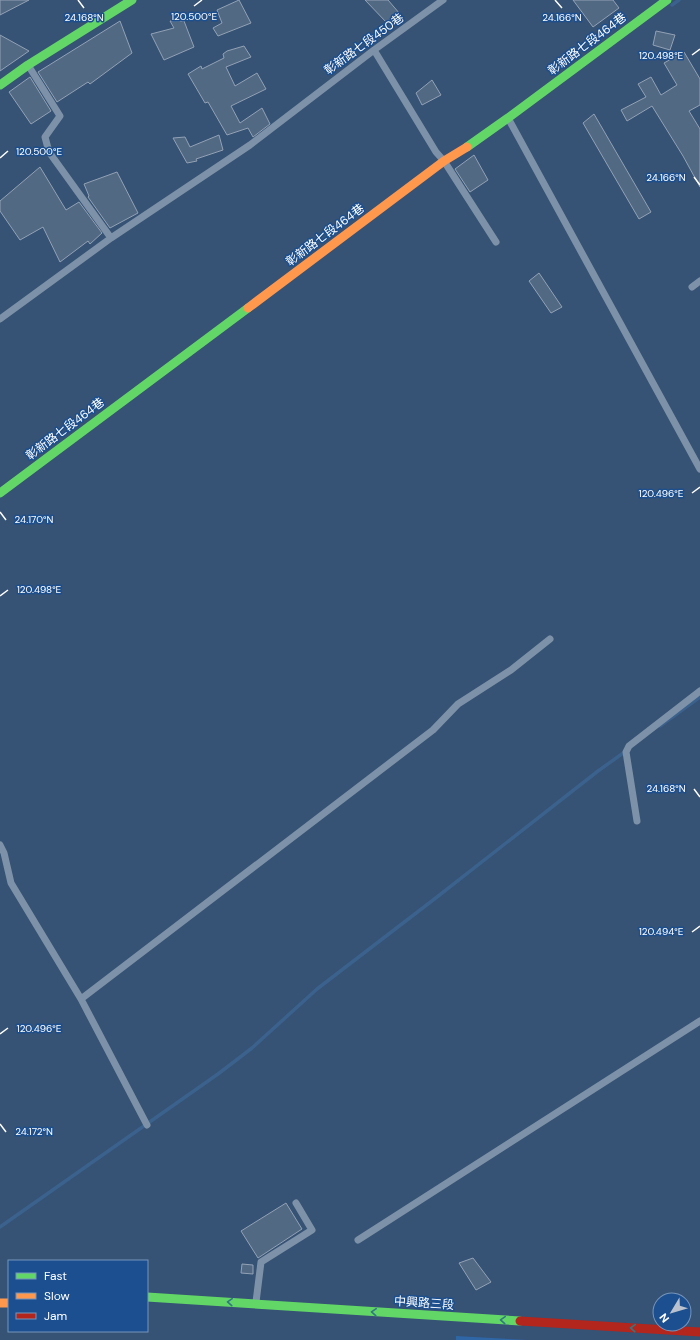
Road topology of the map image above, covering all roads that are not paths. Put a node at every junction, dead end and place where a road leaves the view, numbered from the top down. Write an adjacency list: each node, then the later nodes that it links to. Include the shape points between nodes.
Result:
1 (132, 0): 5 (street)
2 (443, 0): 4 (lane, 彰新路七段450巷)
3 (667, 0): 7 (street, 彰新路七段464巷)
4 (374, 50): 8 (lane, via 436,152); 9 (lane, 彰新路七段450巷, via 250,145)
5 (28, 65): 6 (street); 9 (lane, via 60,116 45,137 49,152)
6 (0, 84)
7 (508, 118): 8 (street, 彰新路七段464巷); 14 (lane)
8 (444, 160): 10 (lane); 15 (street, 彰新路七段464巷)
9 (111, 238): 13 (lane, 彰新路七段450巷)
10 (496, 242)
11 (700, 281): 12 (lane)
12 (692, 287)
13 (0, 319)
14 (700, 469)
15 (0, 493)
16 (550, 639): 20 (lane, via 511,670 458,704 433,730)
17 (700, 691): 18 (lane, via 629,746 626,752)
18 (637, 821)
19 (0, 845): 20 (lane, via 11,883)
20 (81, 999): 22 (lane)
21 (700, 1021): 24 (lane)
22 (147, 1125)
23 (296, 1203): 26 (lane, via 312,1230 261,1262)
24 (358, 1240)
25 (148, 1297): 26 (street, 中興路三段, one-way to 25)
26 (256, 1304): 27 (street, 中興路三段, one-way to 26)
27 (700, 1332)

